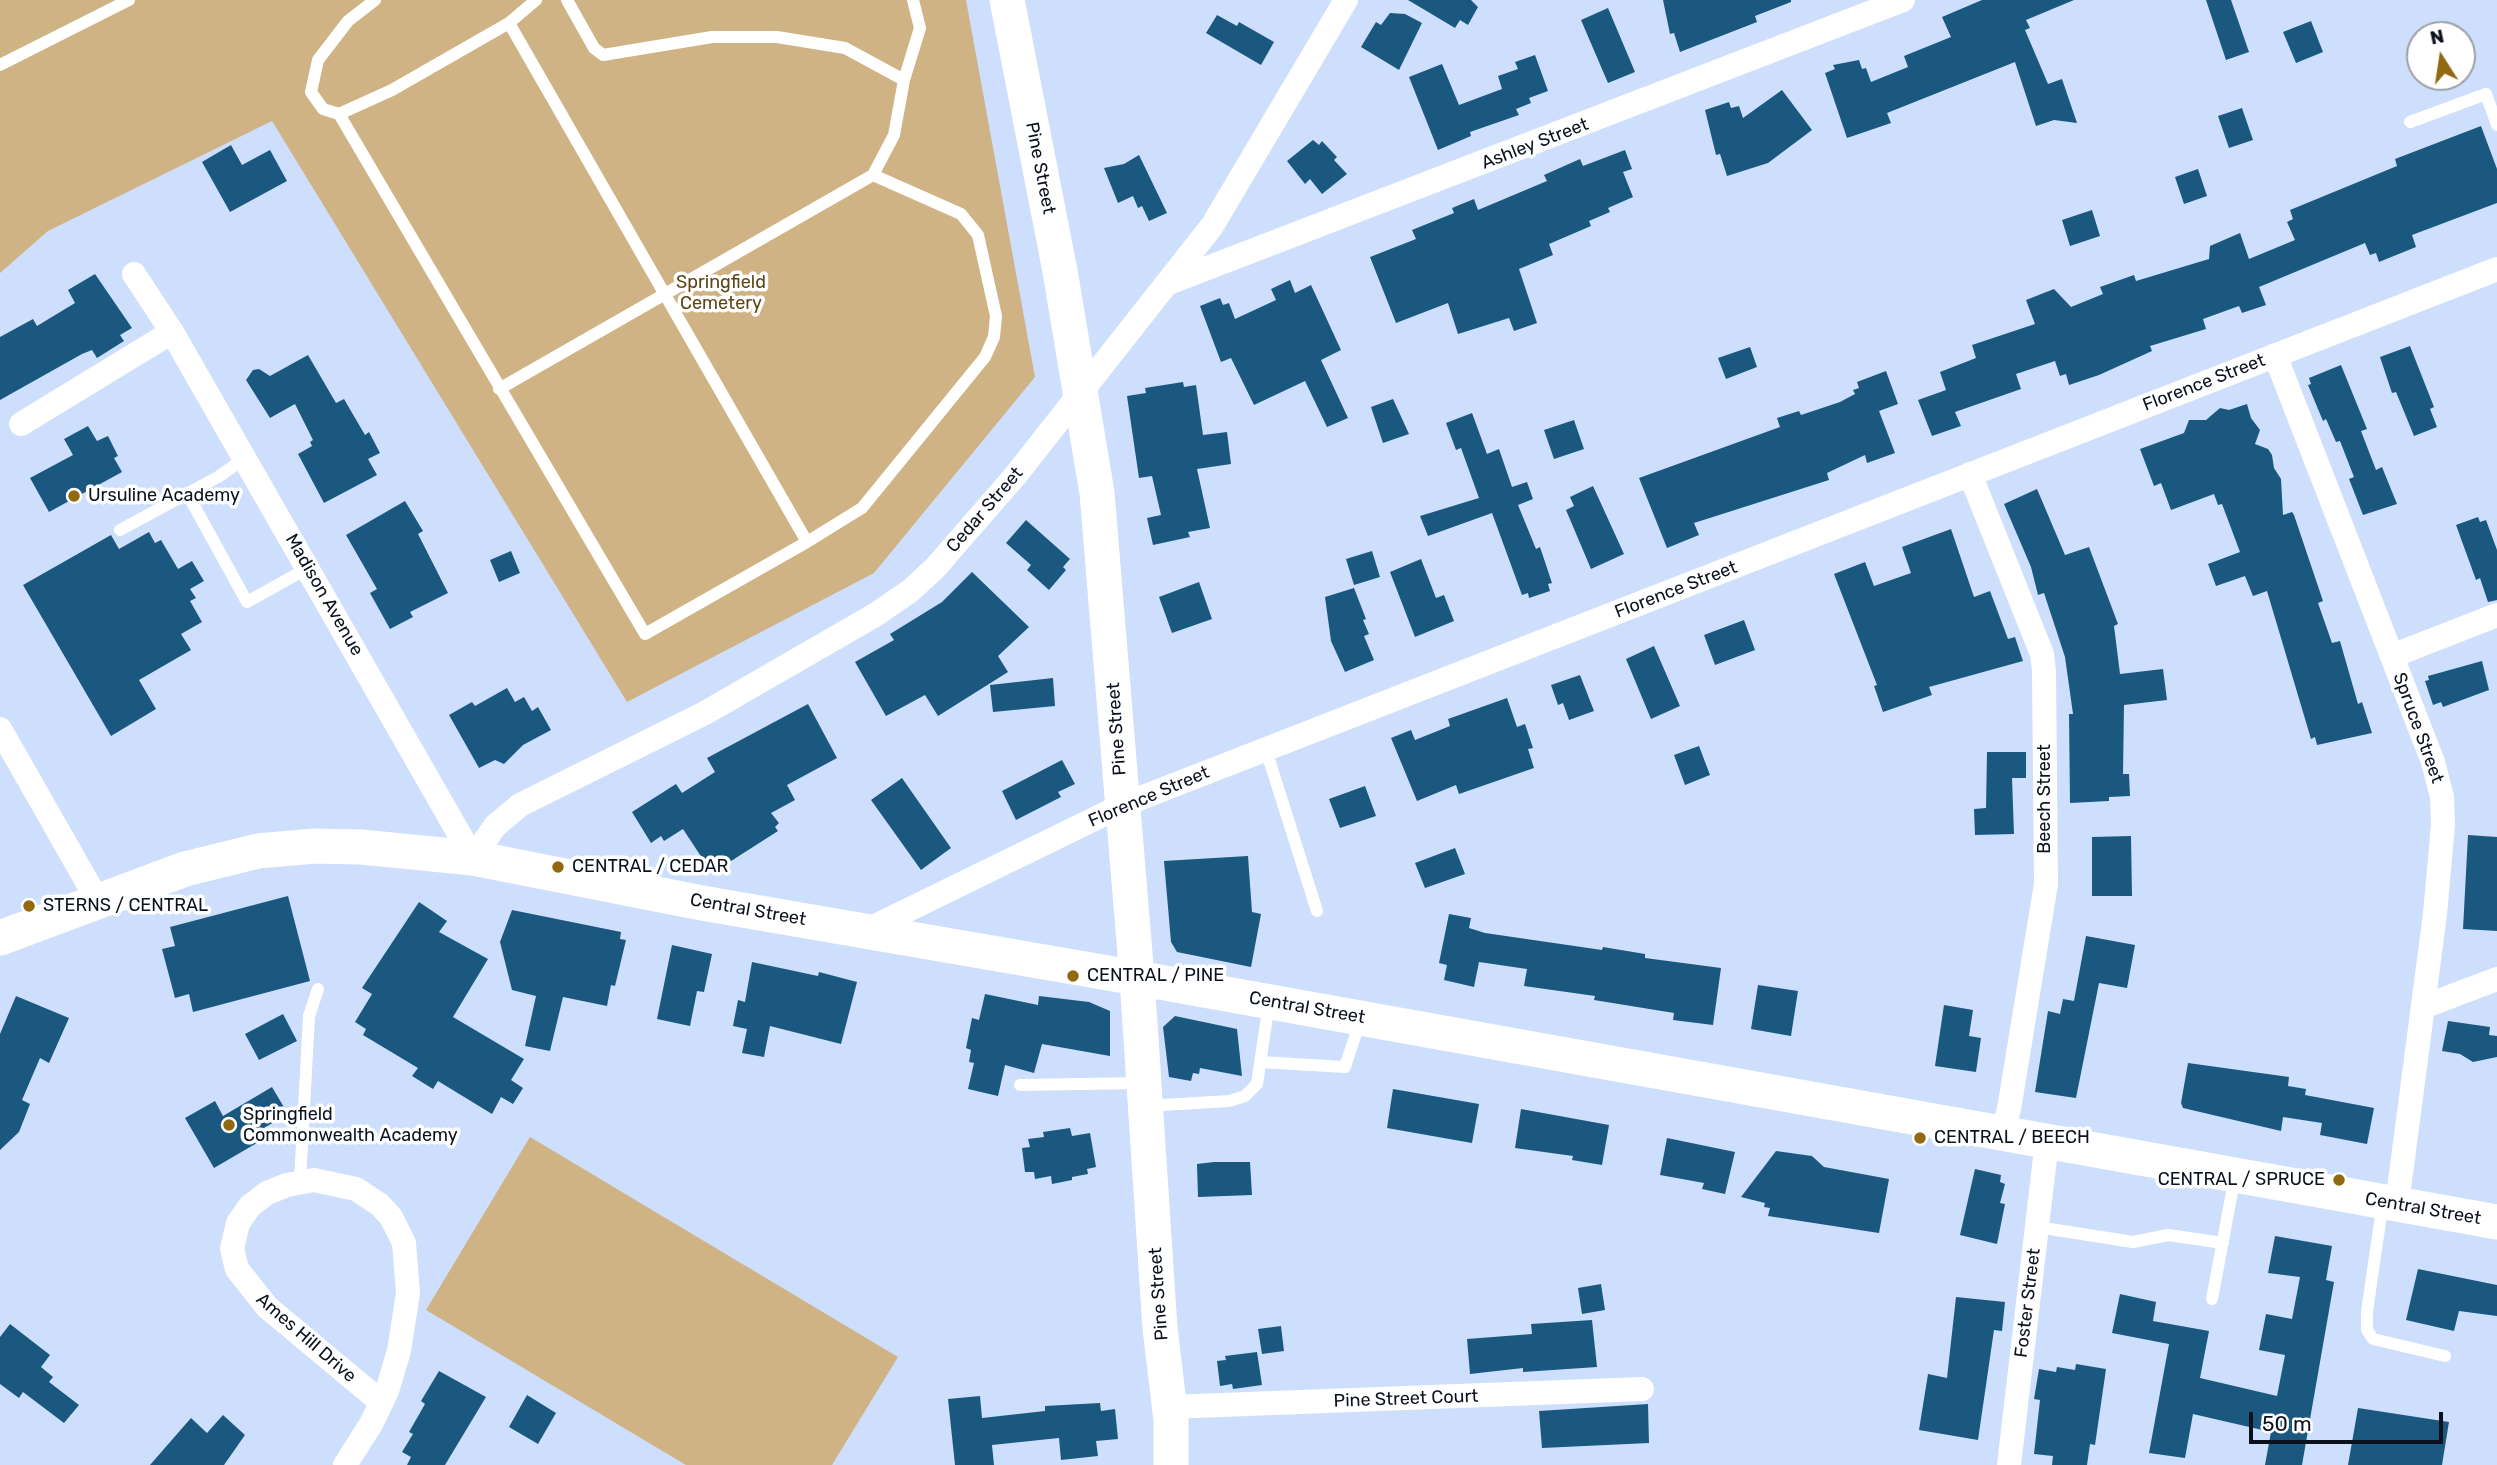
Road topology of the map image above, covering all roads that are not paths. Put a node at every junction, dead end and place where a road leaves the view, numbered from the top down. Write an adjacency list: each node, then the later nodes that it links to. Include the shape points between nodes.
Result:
1 (129, 0): 10 (lane)
2 (375, 0): 13 (lane, via 348,21 318,60 311,92 323,109)
3 (536, 0): 9 (lane)
4 (567, 0): 11 (lane, via 594,48 603,55 712,37 777,37 845,48)
5 (913, 0): 11 (lane, via 920,28)
6 (1007, 0): 24 (main road, Pine Street)
7 (1346, 0): 19 (street, Cedar Street, via 1212,226)
8 (1903, 0): 19 (street, Ashley Street)
9 (509, 23): 13 (lane, via 392,90); 20 (lane)
10 (0, 65)
11 (904, 80): 16 (lane, via 894,135)
12 (2491, 92): 14 (lane); 15 (lane)
13 (339, 114): 23 (lane)
14 (2410, 122)
15 (2497, 125)
16 (873, 175): 20 (lane); 30 (lane, via 961,214 978,235 996,316 994,337 985,357 862,508)
17 (2497, 269): 22 (street, Florence Street)
18 (134, 274): 21 (street, Madison Avenue)
19 (1166, 284): 24 (street, Cedar Street)
20 (663, 294): 23 (lane); 30 (lane)
21 (173, 332): 25 (street); 26 (street, Madison Avenue)
22 (2275, 355): 27 (street, Florence Street); 33 (street, Spruce Street)
23 (499, 389): 30 (lane, via 645,634)
24 (1081, 393): 36 (main road, Pine Street, via 1107,583); 37 (street, Cedar Street, via 965,534 910,591 705,713 520,805 495,826)
25 (21, 424)
26 (245, 458): 28 (lane); 31 (street, Madison Avenue)
27 (1970, 474): 35 (street, Florence Street); 51 (street, Beech Street, via 2045,671 2046,884)
28 (187, 493): 29 (lane); 31 (lane, via 247,601)
29 (120, 530)
30 (807, 542)
31 (308, 568): 37 (street, Madison Avenue)
32 (2497, 615): 33 (street)
33 (2392, 656): 46 (street, Spruce Street, via 2433,762 2443,807)
34 (1, 732): 38 (street)
35 (1266, 750): 36 (street, Florence Street); 39 (lane)
36 (1123, 805): 40 (street, Florence Street); 42 (main road, Pine Street)
37 (473, 858): 38 (main road, Central Street, via 360,847 258,851 185,869); 40 (main road, Central Street)
38 (98, 901): 41 (main road, Central Street)
39 (1317, 911)
40 (865, 931): 42 (main road, Central Street)
41 (0, 938)
42 (1137, 978): 45 (main road, Central Street); 50 (main road, Pine Street)
43 (2497, 979): 46 (street)
44 (318, 989): 54 (lane, via 309,1016)
45 (1269, 1002): 47 (main road, Central Street); 48 (lane)
46 (2423, 1007): 55 (street, Spruce Street)
47 (1361, 1018): 48 (lane, via 1345,1067); 51 (main road, Central Street)
48 (1261, 1062): 50 (lane, via 1257,1084 1245,1096 1228,1101)
49 (1020, 1085): 50 (lane)
50 (1145, 1094): 63 (main road, Pine Street)
51 (2002, 1133): 52 (main road, Central Street)
52 (2047, 1142): 53 (main road, Central Street); 57 (street, Foster Street)
53 (2235, 1176): 55 (main road, Central Street); 58 (lane)
54 (300, 1181): 62 (street, Ames Hill Drive, via 328,1181 356,1189 380,1205 399,1230 407,1259 408,1293 399,1351); 62 (street, Ames Hill Drive, via 267,1193 243,1214 233,1241 237,1269 267,1307)
55 (2390, 1203): 56 (main road, Central Street); 60 (lane, via 2367,1330 2373,1339)
56 (2497, 1222)
57 (2038, 1227): 58 (lane, via 2133,1241 2168,1235); 66 (street, Foster Street)
58 (2223, 1243): 59 (lane)
59 (2212, 1299)
60 (2445, 1356)
61 (1642, 1390): 63 (street, Pine Street Court)
62 (381, 1402): 64 (street, Ames Hill Drive)
63 (1169, 1407): 65 (main road, Pine Street)
64 (345, 1465)
65 (1171, 1465)
66 (2009, 1465)

